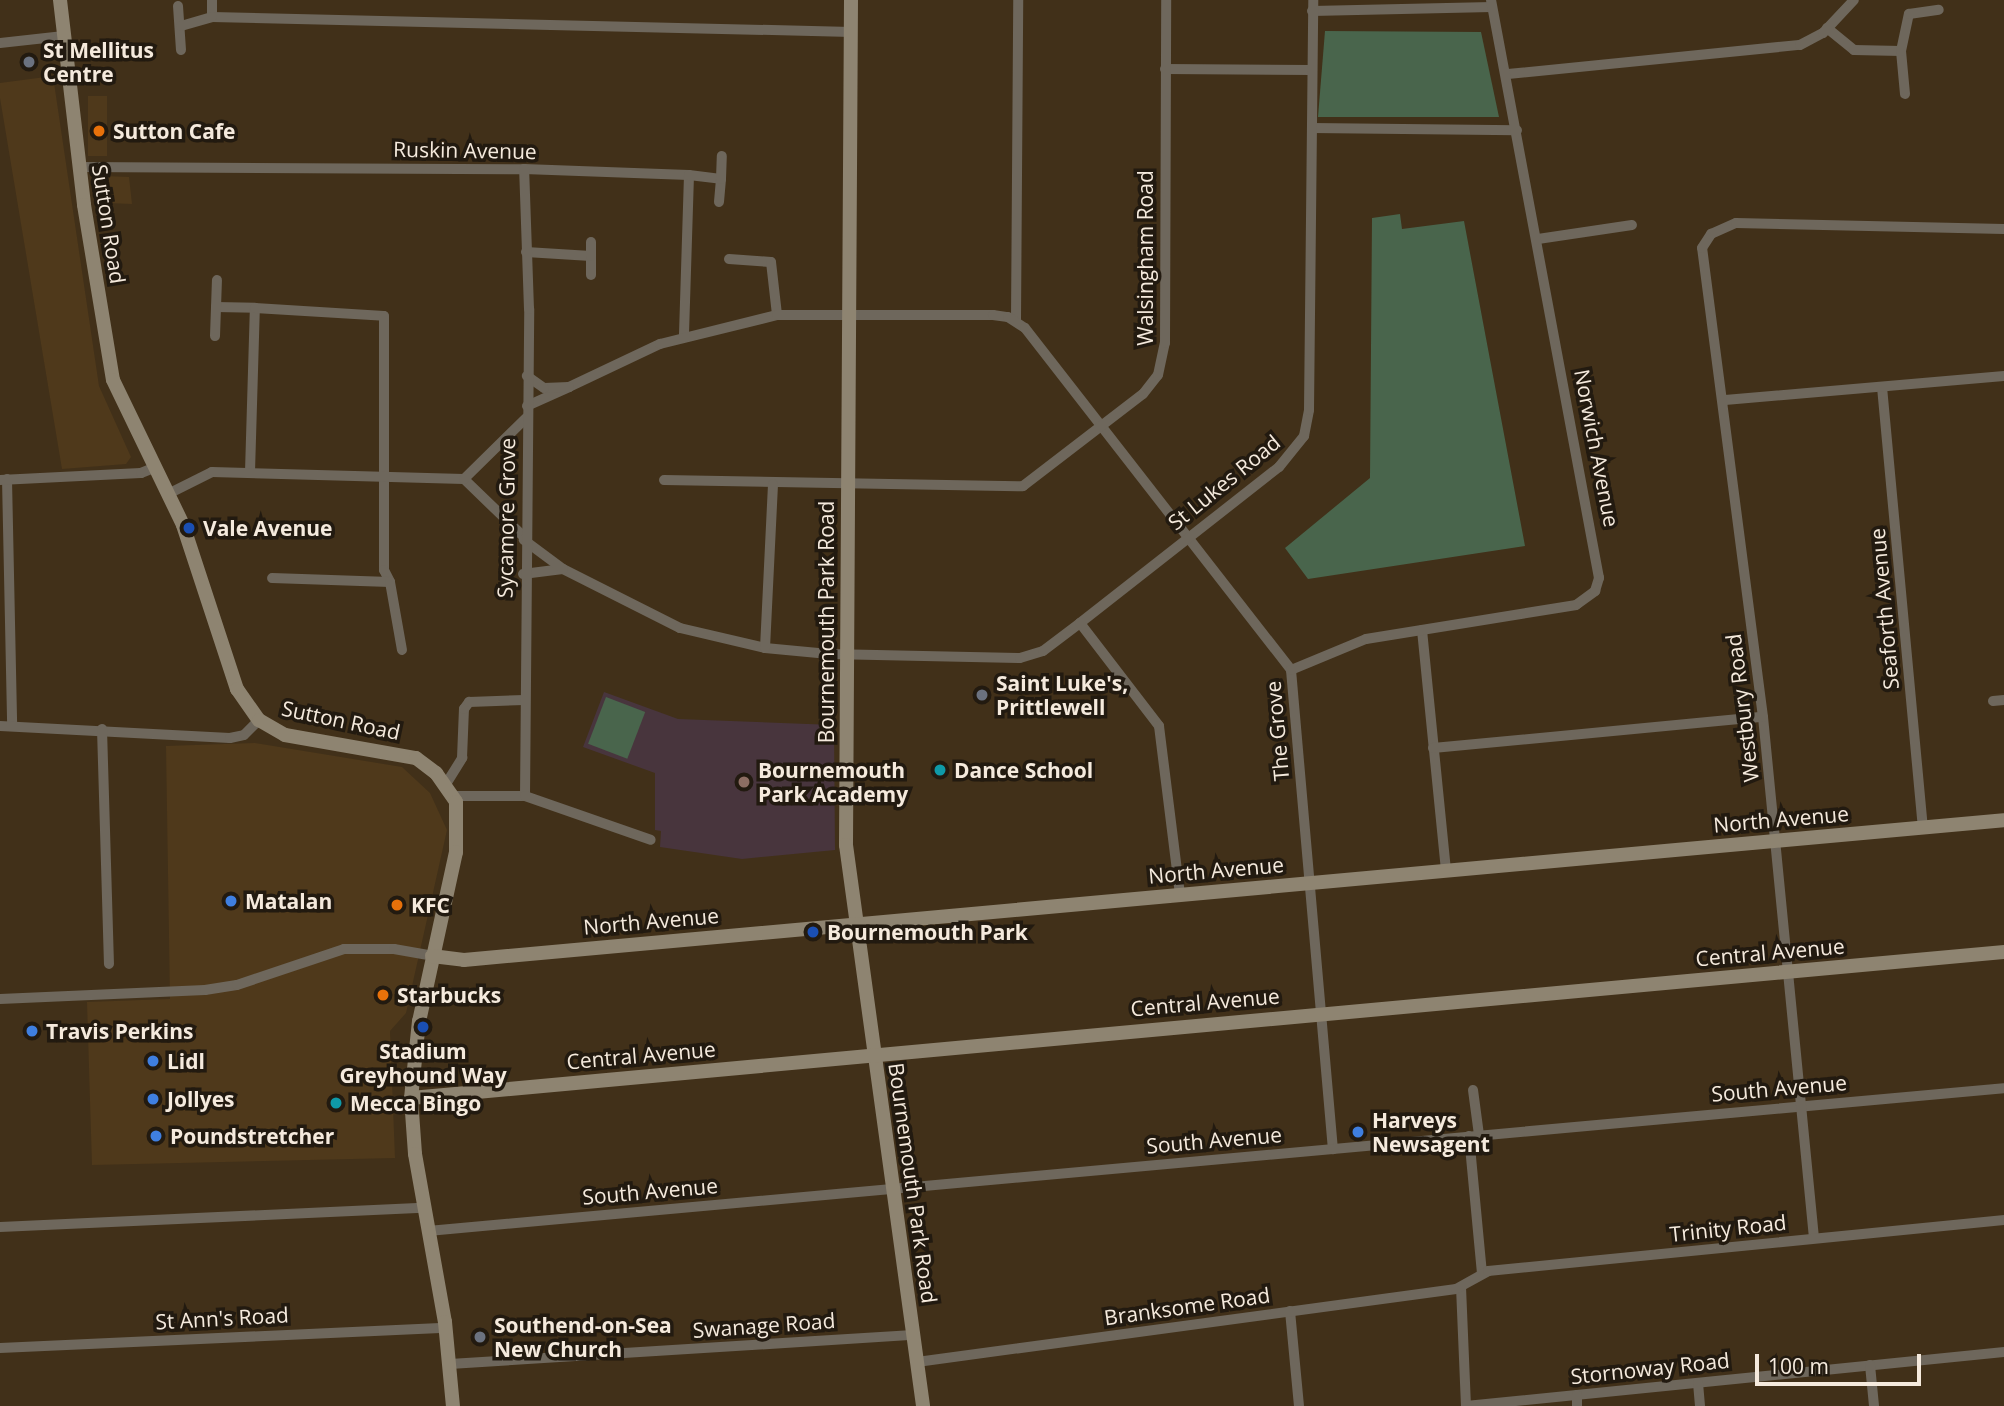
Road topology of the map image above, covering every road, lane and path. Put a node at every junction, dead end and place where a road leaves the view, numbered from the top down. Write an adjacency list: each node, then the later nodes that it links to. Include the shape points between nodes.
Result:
1 (60, 0): 15 (street, Sutton Road)
2 (212, 0): 11 (street)
3 (852, 0): 14 (street, Bournemouth Park Road)
4 (1018, 0): 44 (street)
5 (1166, 0): 19 (street, Walsingham Road)
6 (1854, 0): 13 (street)
7 (1491, 4): 9 (street); 21 (street, Norwich Avenue)
8 (178, 6): 12 (street)
9 (1312, 6): 20 (street, St Lukes Road)
10 (1939, 10): 18 (street, via 1910,12)
11 (212, 17): 12 (street); 14 (street)
12 (181, 26): 17 (street)
13 (1827, 28): 18 (street, via 1854,50); 21 (street, via 1800,46)
14 (852, 32): 42 (street, Bournemouth Park Road)
15 (64, 36): 16 (street); 26 (street, Sutton Road)
16 (0, 43)
17 (181, 50)
18 (1901, 51): 22 (street)
19 (1165, 69): 20 (street); 54 (street, Walsingham Road, via 1164,356 1152,385)
20 (1312, 70): 23 (street, St Lukes Road)
21 (1508, 74): 24 (street, Norwich Avenue)
22 (1906, 94)
23 (1312, 128): 24 (street); 64 (street, St Lukes Road, via 1309,410 1304,436 1279,467)
24 (1517, 130): 33 (street, Norwich Avenue)
25 (722, 156): 29 (street)
26 (79, 167): 27 (street, Ruskin Avenue); 55 (street, Sutton Road, via 113,380)
27 (524, 169): 28 (street, Ruskin Avenue); 35 (street, Sycamore Grove)
28 (690, 175): 29 (street, Ruskin Avenue); 45 (street)
29 (721, 179): 30 (street)
30 (719, 202)
31 (1632, 225): 33 (street)
32 (2004, 229): 51 (street, Westbury Road, via 1727,224 1711,234 1701,258)
33 (1538, 239): 71 (street, Norwich Avenue, via 1599,578 1595,591 1576,605)
34 (591, 242): 36 (street)
35 (526, 253): 36 (street); 47 (street, Sycamore Grove)
36 (591, 256): 38 (street)
37 (729, 260): 43 (street, via 771,262)
38 (591, 275)
39 (217, 280): 40 (street)
40 (216, 307): 41 (street); 46 (street)
41 (255, 309): 56 (street); 57 (street, via 384,316)
42 (849, 314): 43 (street); 44 (street, via 993,315); 62 (street, Bournemouth Park Road)
43 (777, 315): 45 (street)
44 (1016, 320): 54 (street, The Grove)
45 (684, 336): 49 (street, via 628,357)
46 (215, 337)
47 (527, 376): 49 (street, via 544,388); 52 (street, Sycamore Grove)
48 (2004, 376): 50 (street)
49 (569, 387): 52 (street)
50 (1882, 387): 51 (street); 86 (street, Seaforth Avenue)
51 (1725, 400): 77 (street, Westbury Road)
52 (527, 407): 53 (street, Sycamore Grove)
53 (526, 418): 59 (street); 65 (street, Sycamore Grove)
54 (1103, 427): 62 (street, Walsingham Road, via 1023,486); 64 (street, The Grove)
55 (156, 467): 58 (street, via 141,473); 63 (street, Sutton Road)
56 (250, 472): 57 (street); 63 (street, via 212,472)
57 (386, 475): 59 (street); 69 (street, via 384,570)
58 (4, 479): 80 (street)
59 (464, 479): 65 (street, St Lukes Road)
60 (664, 480): 61 (street, Walsingham Road)
61 (773, 484): 62 (street, Walsingham Road); 72 (street)
62 (848, 485): 74 (street, Bournemouth Park Road)
63 (170, 493): 78 (street, Sutton Road, via 237,689)
64 (1189, 537): 70 (street, St Lukes Road); 75 (street, The Grove)
65 (524, 539): 66 (street, St Lukes Road); 67 (street, Sycamore Grove)
66 (563, 569): 67 (street); 72 (street, St Lukes Road, via 629,607 680,628)
67 (523, 574): 76 (street, Sycamore Grove)
68 (272, 578): 69 (street)
69 (390, 582): 73 (street)
70 (1080, 623): 74 (street, St Lukes Road, via 1029,657); 91 (street, via 1159,726)
71 (1422, 630): 75 (street, Norwich Avenue, via 1353,642); 82 (street)
72 (765, 648): 74 (street, St Lukes Road)
73 (402, 650)
74 (848, 656): 92 (street, Bournemouth Park Road, via 846,845)
75 (1291, 670): 90 (street, The Grove)
76 (524, 700): 83 (street, via 469,702 464,709 462,758); 84 (street, Sycamore Grove)
77 (1763, 717): 82 (street); 88 (street, Westbury Road)
78 (259, 720): 81 (street, via 244,734 230,738); 83 (street, Sutton Road, via 285,735 416,758)
79 (0, 726): 80 (street)
80 (12, 726): 81 (street)
81 (102, 729): 95 (street)
82 (1433, 748): 89 (street)
83 (450, 790): 84 (street); 94 (street, via 458,836)
84 (525, 796): 87 (street)
85 (2004, 820): 86 (street, North Avenue)
86 (1923, 827): 88 (street, North Avenue)
87 (651, 840)
88 (1776, 840): 89 (street, North Avenue); 96 (street, Westbury Road)
89 (1446, 871): 90 (street, North Avenue)
90 (1310, 883): 91 (street, North Avenue); 98 (street, The Grove)
91 (1180, 895): 92 (street, North Avenue)
92 (856, 923): 94 (street, North Avenue, via 464,960); 99 (street, Bournemouth Park Road)
93 (2004, 952): 96 (street, Central Avenue)
94 (432, 956): 97 (street, via 394,949 344,949 237,985 205,990); 102 (street)
95 (109, 964)
96 (1788, 972): 98 (street, Central Avenue); 103 (street, Westbury Road)
97 (0, 999)
98 (1321, 1012): 99 (street, Central Avenue); 105 (street, The Grove)
99 (874, 1055): 102 (street, Central Avenue); 106 (street, Bournemouth Park Road)
100 (2004, 1088): 103 (street, South Avenue)
101 (1473, 1090): 104 (street)
102 (411, 1098): 107 (street)
103 (1802, 1106): 104 (street, South Avenue); 111 (street, Westbury Road)
104 (1474, 1136): 105 (street, South Avenue); 112 (street)
105 (1333, 1149): 106 (street, South Avenue)
106 (891, 1187): 110 (street, South Avenue); 116 (street, Bournemouth Park Road)
107 (423, 1208): 109 (street); 110 (street)
108 (2004, 1220): 111 (street, Trinity Road)
109 (0, 1227)
110 (428, 1231): 115 (street)
111 (1814, 1238): 112 (street, Trinity Road)
112 (1482, 1273): 113 (street, Trinity Road)
113 (1461, 1287): 114 (street, Branksome Road); 127 (street)
114 (1290, 1311): 119 (street, Branksome Road); 126 (street)
115 (446, 1328): 117 (street, St Ann's Road); 120 (street)
116 (913, 1335): 119 (street, Bournemouth Park Road); 120 (street, Swanage Road)
117 (0, 1348)
118 (2004, 1352): 121 (street, Stornoway Road)
119 (917, 1362): 125 (street, Bournemouth Park Road)
120 (450, 1364): 124 (street)
121 (1870, 1365): 122 (street, Stornoway Road); 129 (street)
122 (1698, 1383): 123 (street, Stornoway Road); 128 (street)
123 (1577, 1401): 127 (street, Stornoway Road)
124 (453, 1406)
125 (923, 1406)
126 (1299, 1406)
127 (1466, 1406)
128 (1700, 1406)
129 (1874, 1406)

